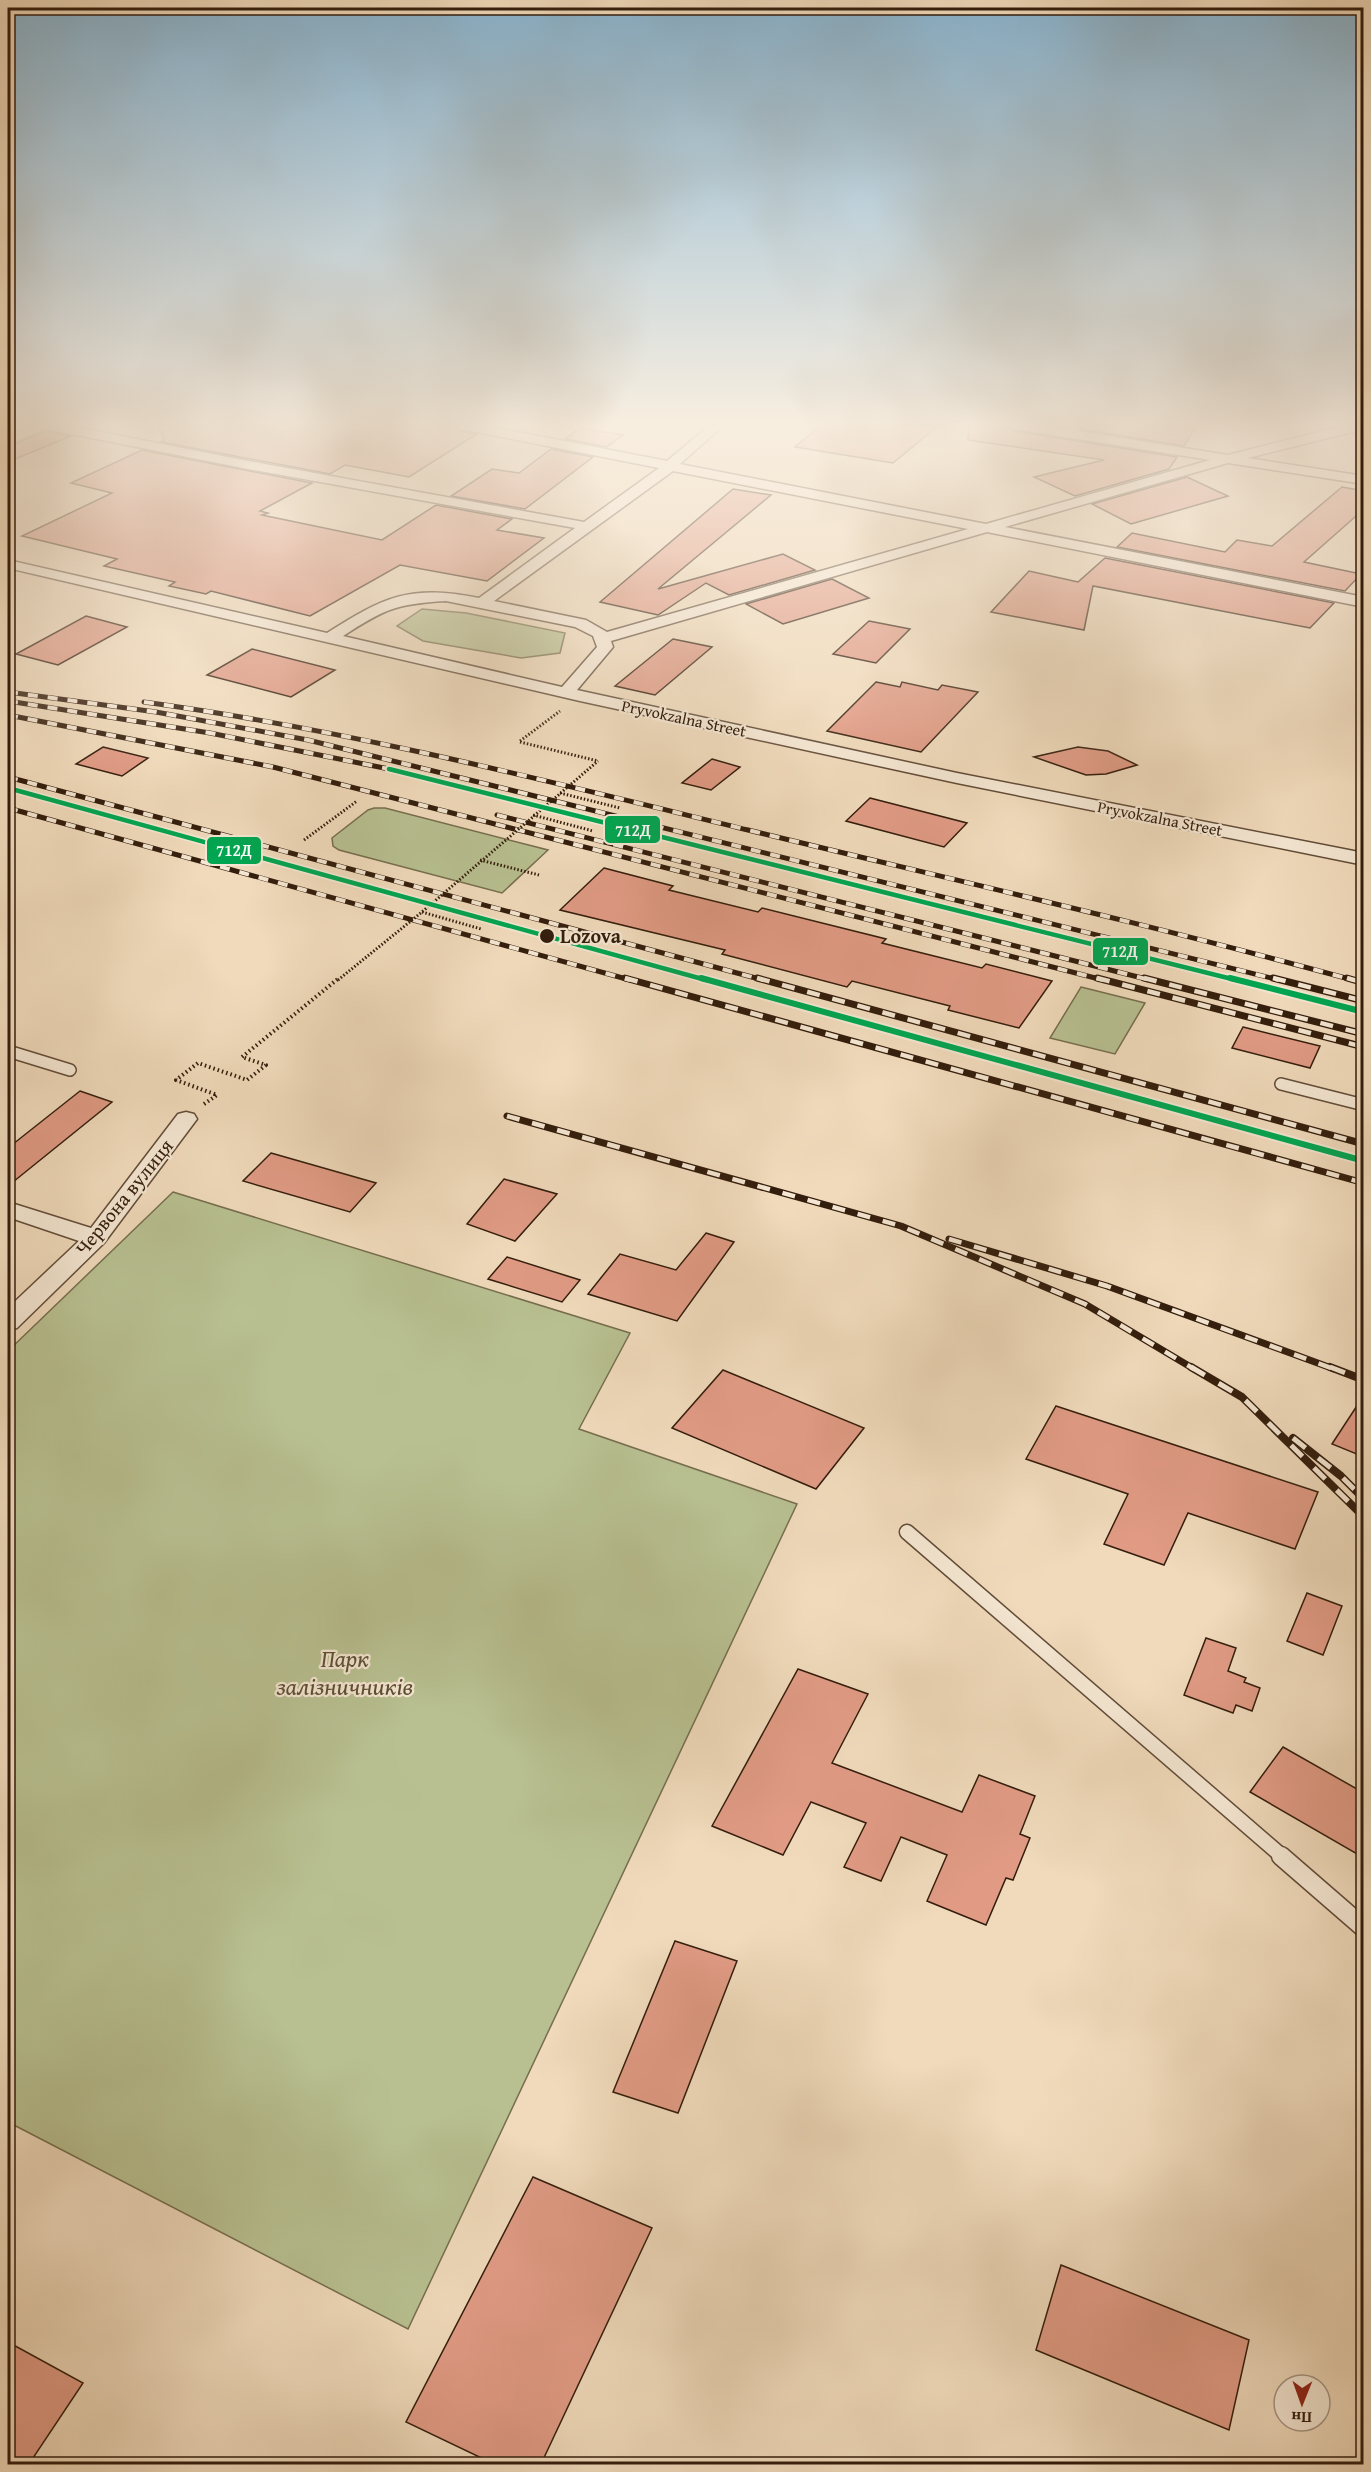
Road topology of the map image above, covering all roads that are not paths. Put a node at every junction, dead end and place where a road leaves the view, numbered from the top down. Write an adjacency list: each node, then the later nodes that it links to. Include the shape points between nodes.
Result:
1 (566, 540): 5 (street)
2 (942, 540): 8 (street)
3 (1048, 540): 6 (street)
4 (8, 564): 7 (street, Pryvokzalna Street)
5 (483, 602): 7 (street, via 436,596 393,602); 8 (street, via 580,623 595,629)
6 (1364, 602)
7 (331, 637): 9 (street, Pryvokzalna Street)
8 (603, 638): 9 (street, via 603,652)
9 (573, 694): 10 (street, Pryvokzalna Street, via 957,778)
10 (1364, 859)
11 (8, 1051): 12 (lane)
12 (70, 1070)
13 (1281, 1084): 14 (lane)
14 (1364, 1105)
15 (186, 1119): 17 (street, Червона вулиця)
16 (8, 1209): 17 (street)
17 (96, 1238): 18 (street, Червона вулиця)
18 (8, 1322)
19 (907, 1532): 20 (lane)
20 (1364, 1928)

